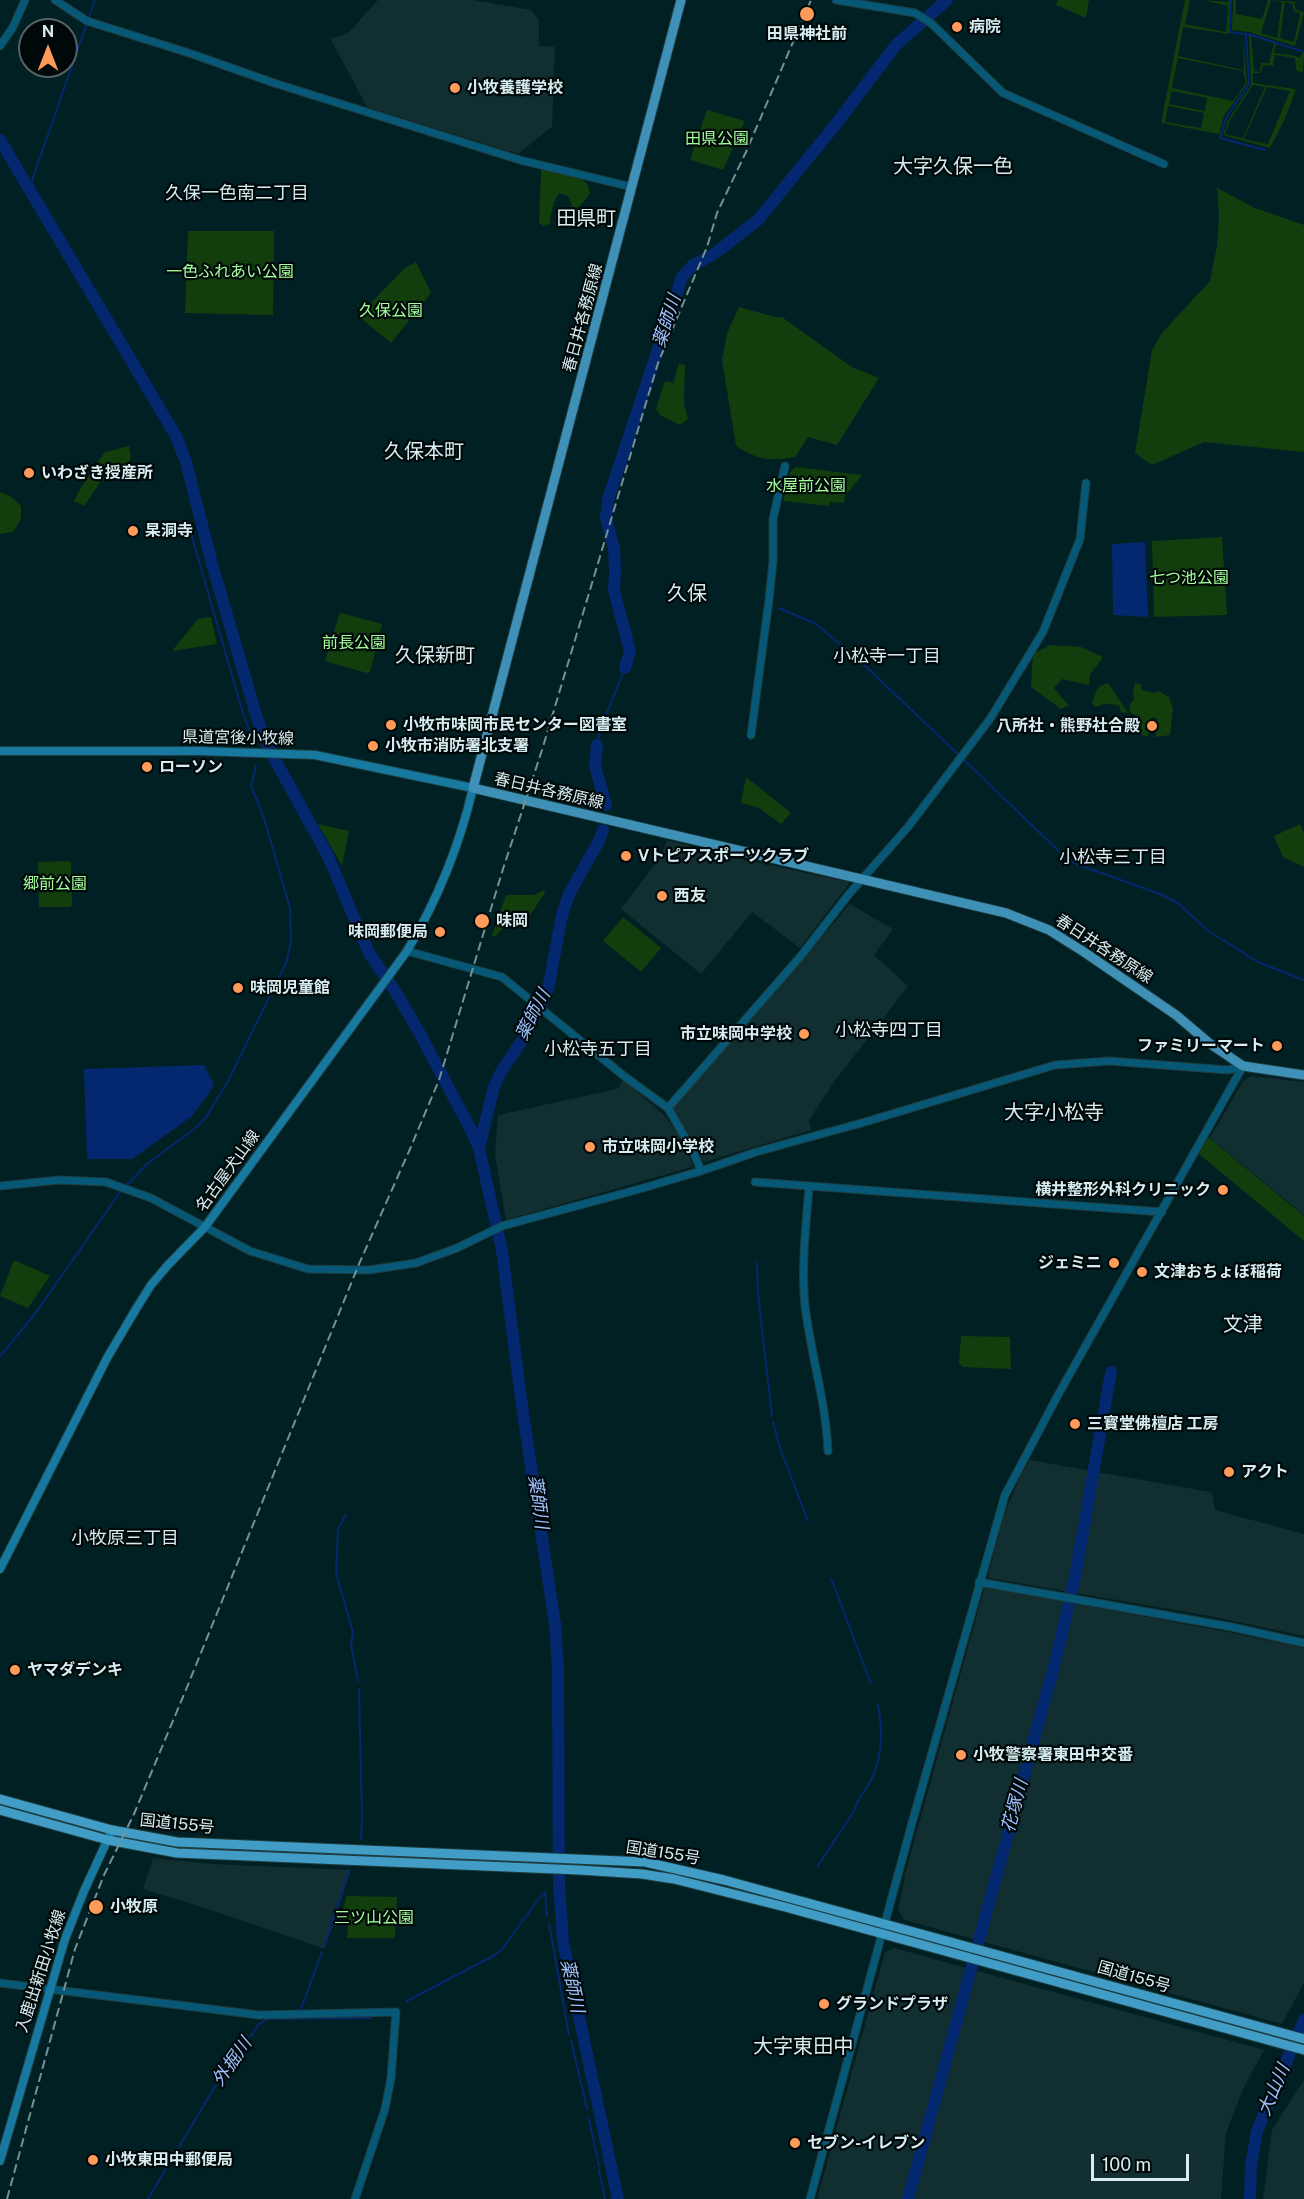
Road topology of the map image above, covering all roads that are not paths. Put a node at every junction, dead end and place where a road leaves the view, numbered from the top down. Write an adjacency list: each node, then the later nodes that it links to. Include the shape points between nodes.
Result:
1 (26, 0): 5 (street)
2 (55, 0): 7 (street, via 87,21 274,83 520,160)
3 (681, 0): 7 (main road, 春日井各務原線)
4 (836, 0): 6 (street, via 915,14 931,23 1004,93)
5 (0, 46)
6 (1164, 164)
7 (632, 187): 12 (main road, 春日井各務原線)
8 (785, 466): 10 (street, via 772,519 773,561)
9 (1086, 483): 13 (street, via 1080,539 1043,632 990,719 934,795)
10 (751, 735)
11 (0, 751): 12 (main road, 県道宮後小牧線, via 315,755)
12 (473, 788): 13 (main road, 春日井各務原線); 14 (main road, 名古屋犬山線, via 447,874)
13 (862, 879): 15 (main road, 春日井各務原線, via 1006,913 1050,930 1176,1015); 17 (street, via 800,957)
14 (406, 951): 17 (street, via 502,977); 23 (main road, 名古屋犬山線)
15 (1243, 1066): 16 (main road, 春日井各務原線); 18 (street, via 1228,1070 1109,1061 1055,1065); 22 (street)
16 (1304, 1075)
17 (668, 1108): 18 (street)
18 (701, 1171): 23 (street, via 502,1226 457,1248 394,1267 308,1269 250,1251)
19 (755, 1182): 21 (street)
20 (0, 1186): 23 (street, via 95,1180 129,1189)
21 (809, 1187): 22 (street); 24 (street, via 805,1302 826,1415)
22 (1162, 1212): 26 (street, via 1005,1495)
23 (205, 1227): 25 (main road, 名古屋犬山線, via 151,1285 136,1309)
24 (828, 1451)
25 (0, 1569)
26 (980, 1582): 27 (street); 31 (street)
27 (1304, 1643)
28 (0, 1799): 30 (highway, 国道155号)
29 (0, 1810): 30 (highway, 国道155号)
30 (110, 1835): 31 (highway, 国道155号, via 177,1842 645,1862); 32 (highway, 国道155号, via 177,1852 642,1874); 34 (main road, 入鹿出新田小牧線, via 71,1921)
31 (885, 1923): 32 (street); 35 (highway, 国道155号)
32 (882, 1934): 35 (highway, 国道155号); 40 (street)
33 (0, 1983): 34 (street)
34 (49, 1989): 38 (main road, 入鹿出新田小牧線); 39 (street, via 260,2015 396,2012 385,2109)
35 (1276, 2037): 36 (highway, 国道155号); 37 (highway, 国道155号)
36 (1304, 2039)
37 (1304, 2049)
38 (0, 2161)
39 (355, 2199)
40 (810, 2199)

